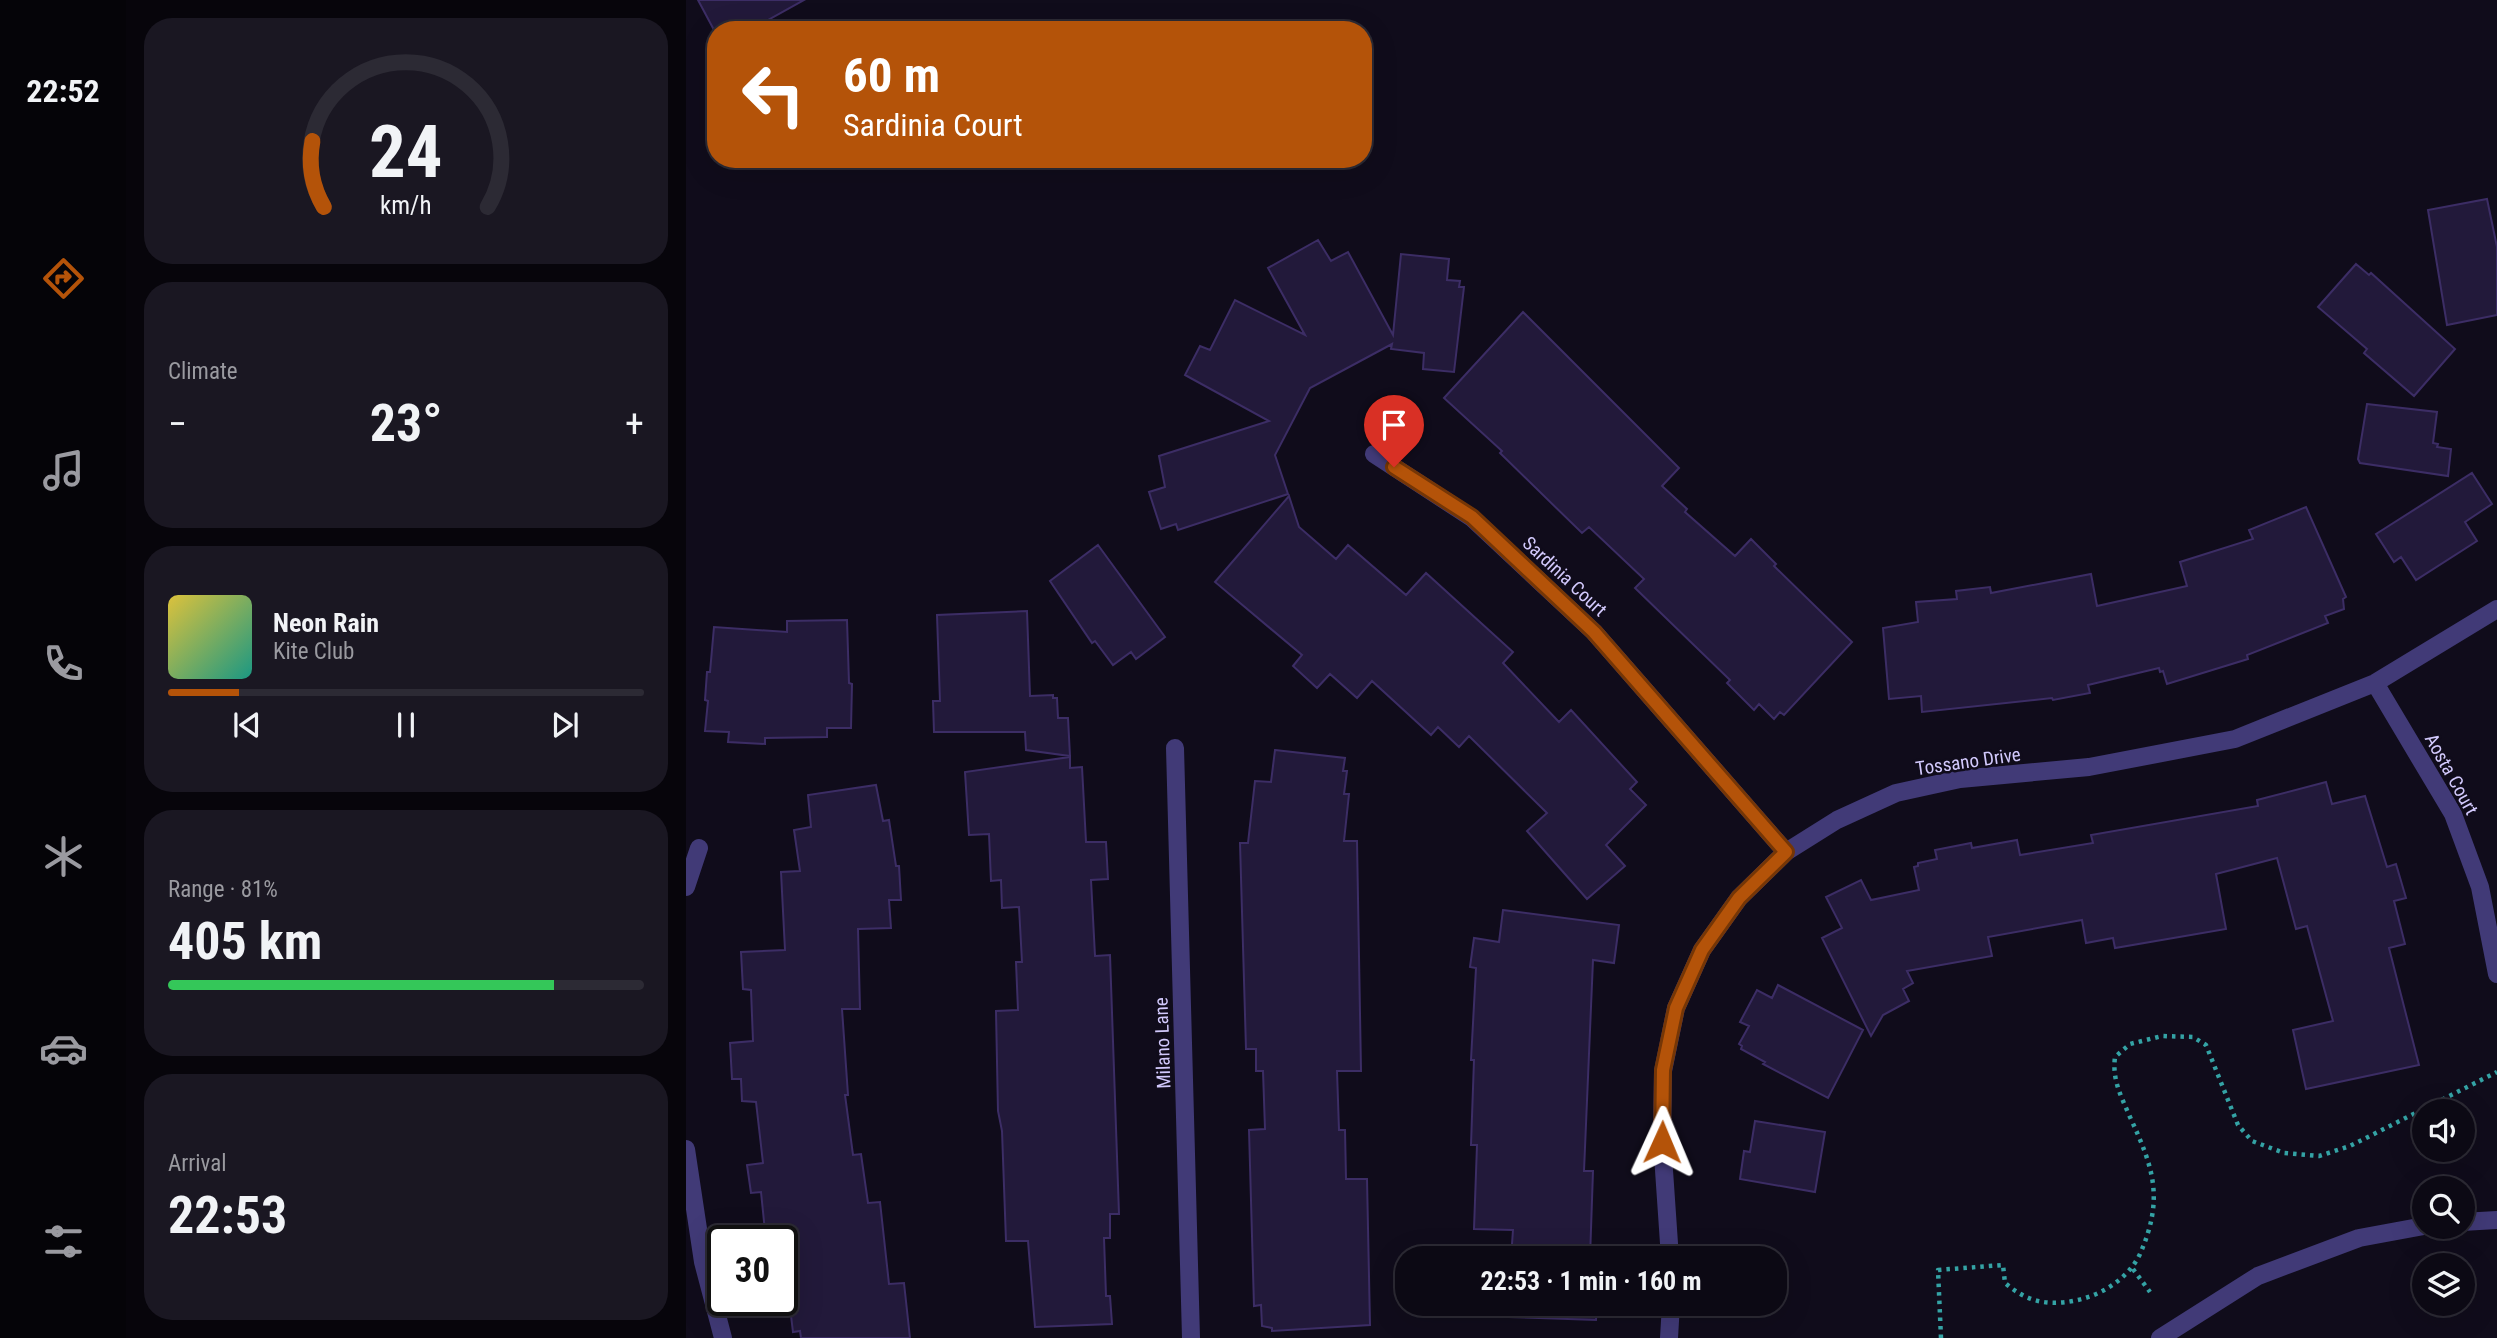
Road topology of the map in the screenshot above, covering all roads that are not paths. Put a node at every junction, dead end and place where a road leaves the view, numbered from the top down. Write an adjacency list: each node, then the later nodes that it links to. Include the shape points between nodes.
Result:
1 (1374, 454): 6 (street, Sardinia Court, via 1472,517 1594,632)
2 (2497, 609): 3 (street, Tossano Drive)
3 (2375, 683): 6 (street, Tossano Drive, via 2235,739 2089,768 1960,779 1896,793 1837,820); 8 (street, Aosta Court, via 2453,814 2480,887)
4 (1175, 748): 16 (street, Milano Lane)
5 (699, 848): 7 (street)
6 (1786, 852): 13 (street, Tossano Drive, via 1731,909 1702,950 1676,1008 1663,1070 1662,1142)
7 (686, 887)
8 (2497, 974)
9 (686, 1149): 15 (street, via 703,1262)
10 (2497, 1220): 11 (street)
11 (2475, 1221)
12 (2412, 1228): 18 (street, via 2360,1238 2258,1276)
13 (1669, 1246)
14 (1670, 1316): 17 (street)
15 (723, 1338)
16 (1191, 1338)
17 (1669, 1338)
18 (2160, 1338)

